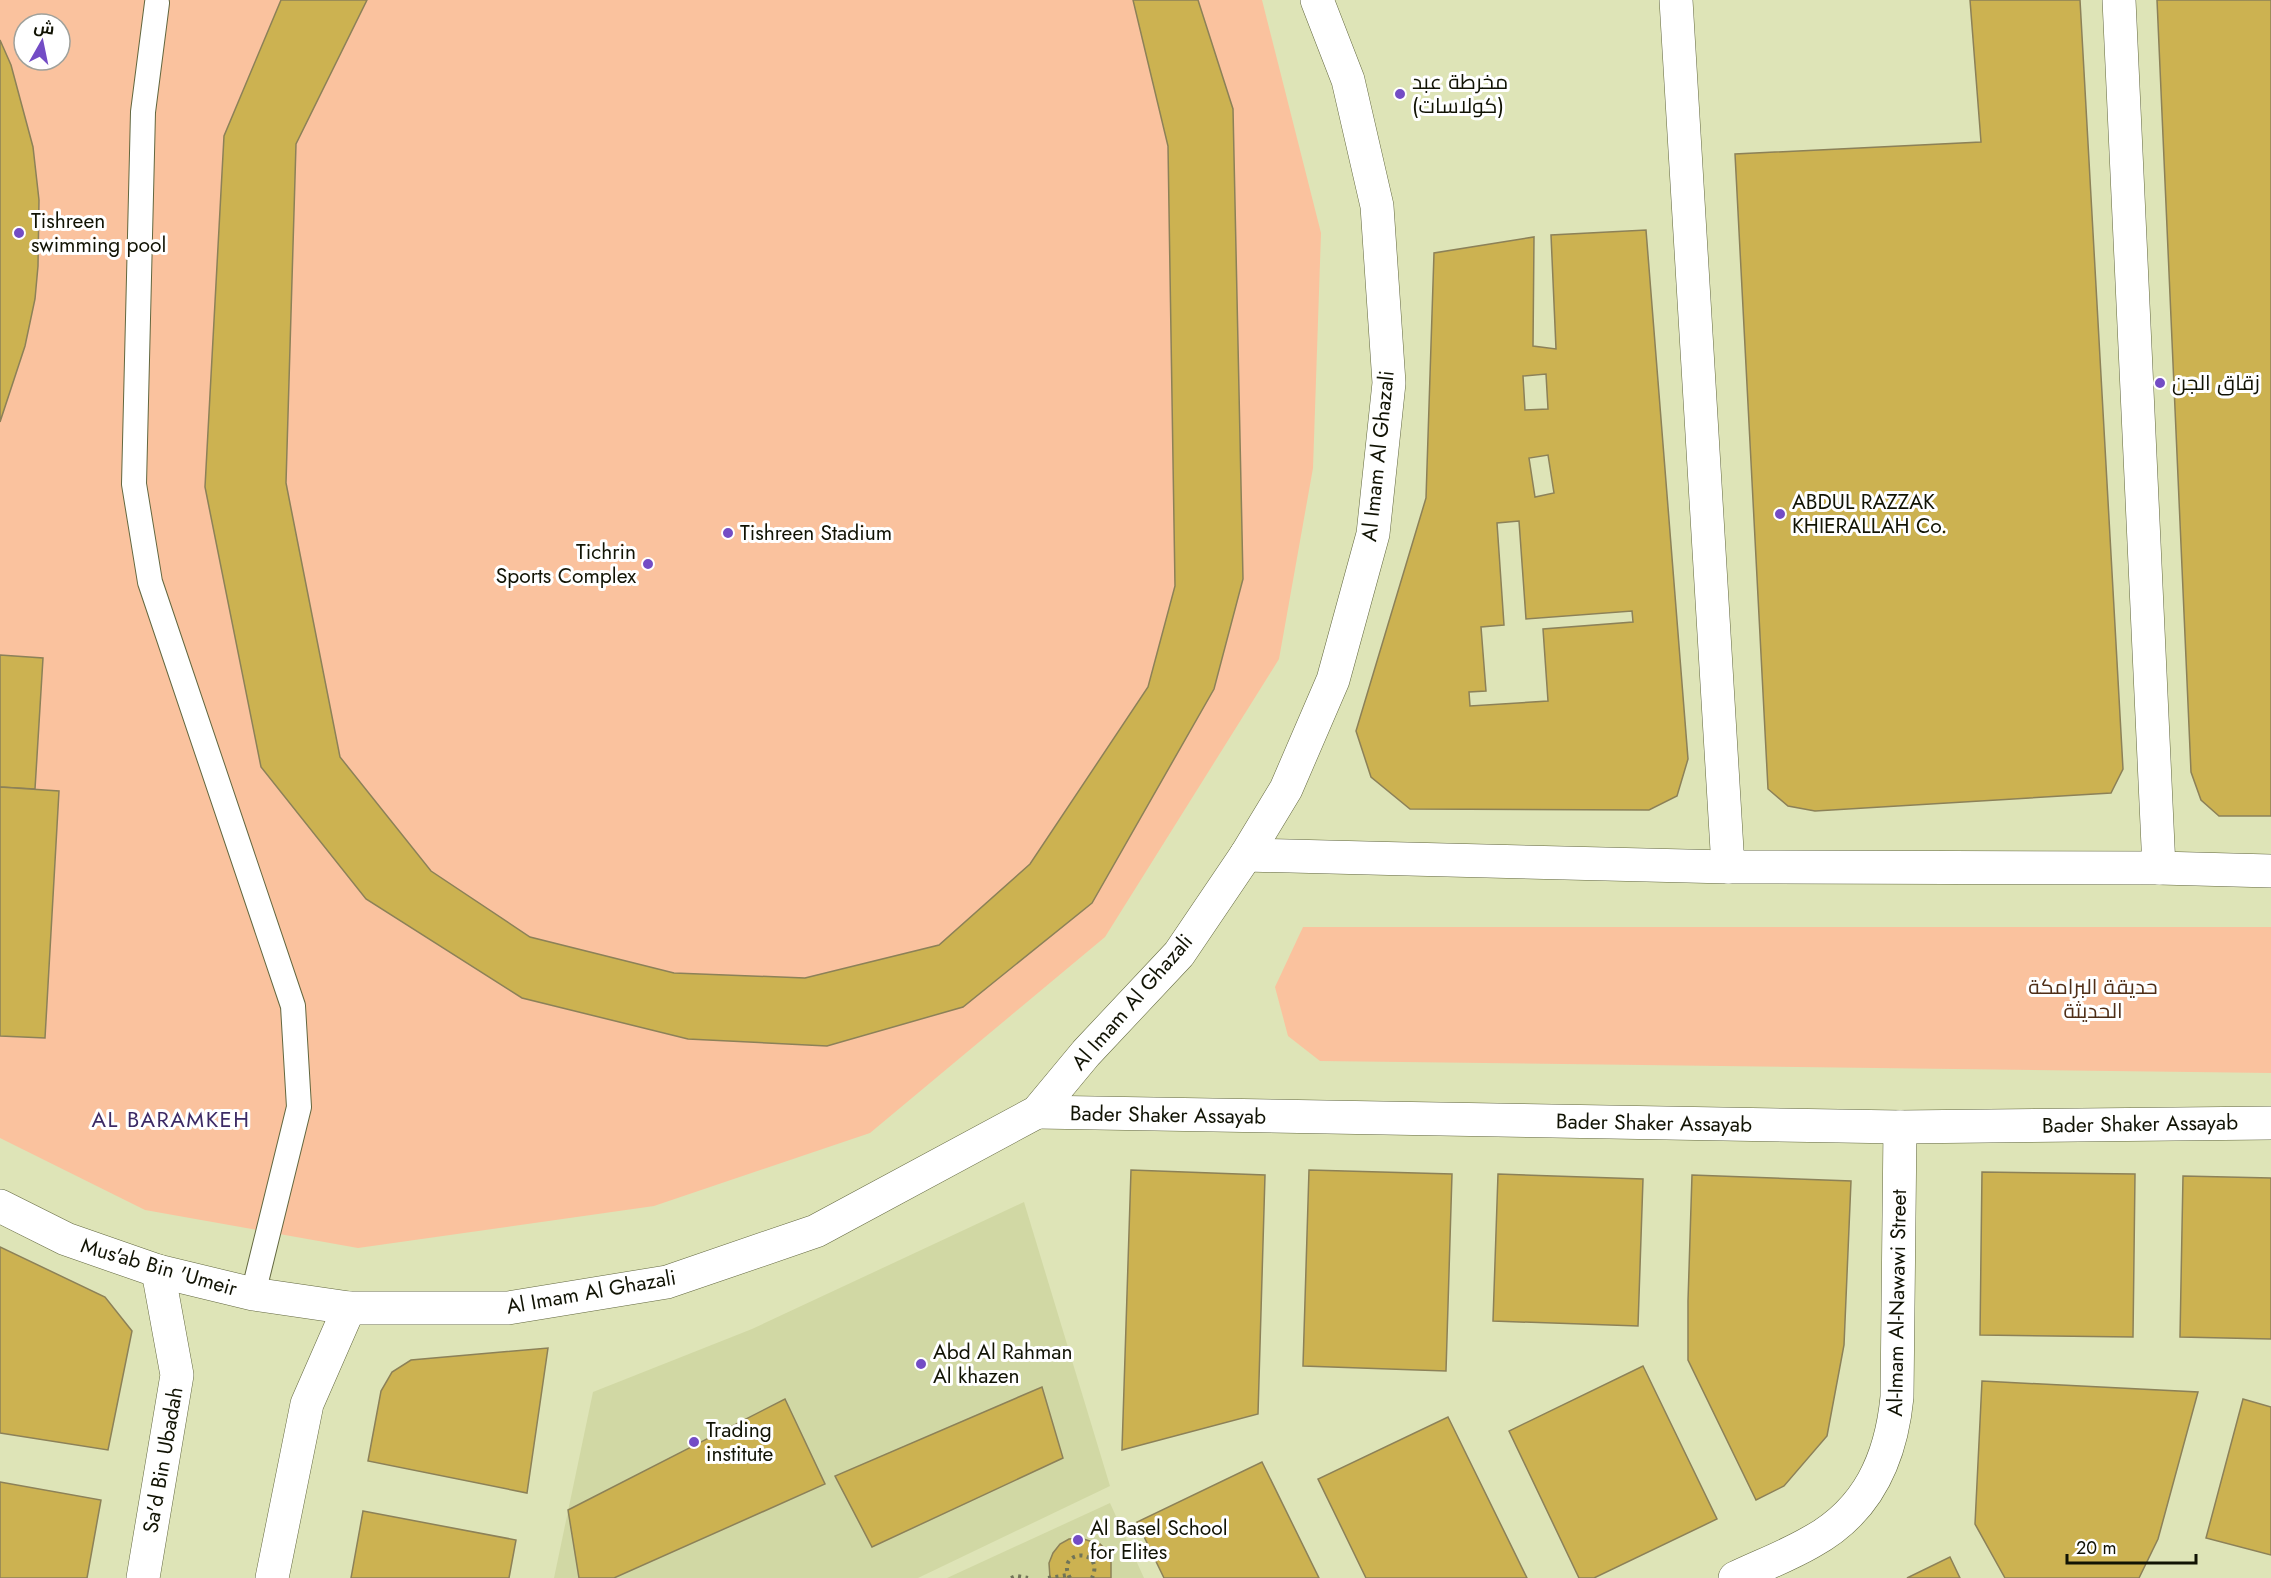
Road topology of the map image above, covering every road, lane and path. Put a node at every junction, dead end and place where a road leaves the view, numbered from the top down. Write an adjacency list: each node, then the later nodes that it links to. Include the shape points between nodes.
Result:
1 (1317, 0): 5 (main road, Al Imam Al Ghazali, via 1348,80 1377,206 1389,383 1373,534 1333,680 1286,789)
2 (1676, 0): 6 (main road)
3 (2119, 0): 7 (main road)
4 (157, 3): 14 (lane, via 143,112 134,484 150,582 294,1006 300,1107)
5 (1246, 855): 6 (main road); 9 (main road, Al Imam Al Ghazali, via 1179,954)
6 (1728, 867): 7 (main road)
7 (2159, 868): 8 (main road)
8 (2271, 870)
9 (1037, 1112): 11 (main road, Bader Shaker Assayab); 15 (main road, Al Imam Al Ghazali, via 816,1232 668,1281 508,1308)
10 (2271, 1123): 11 (main road, Bader Shaker Assayab)
11 (1900, 1127): 23 (main road, Al-Imam Al-Nawawi Street, via 1897,1397 1887,1454 1857,1505 1836,1526 1812,1542)
12 (0, 1206): 13 (main road, Mus'ab Bin 'Umeir, via 66,1239)
13 (158, 1271): 14 (main road, Mus'ab Bin 'Umeir); 18 (main road, Sa'd Bin Ubadah, via 177,1375)
14 (253, 1294): 15 (main road, Al Imam Al Ghazali)
15 (349, 1308): 19 (main road, via 307,1404)
16 (1069, 1576): 21 (path); 22 (path, via 1068,1561 1080,1555 1092,1560)
17 (1014, 1577): 20 (path)
18 (143, 1578)
19 (272, 1578)
20 (1028, 1578)
21 (1048, 1578)
22 (1092, 1578)
23 (1735, 1578)

